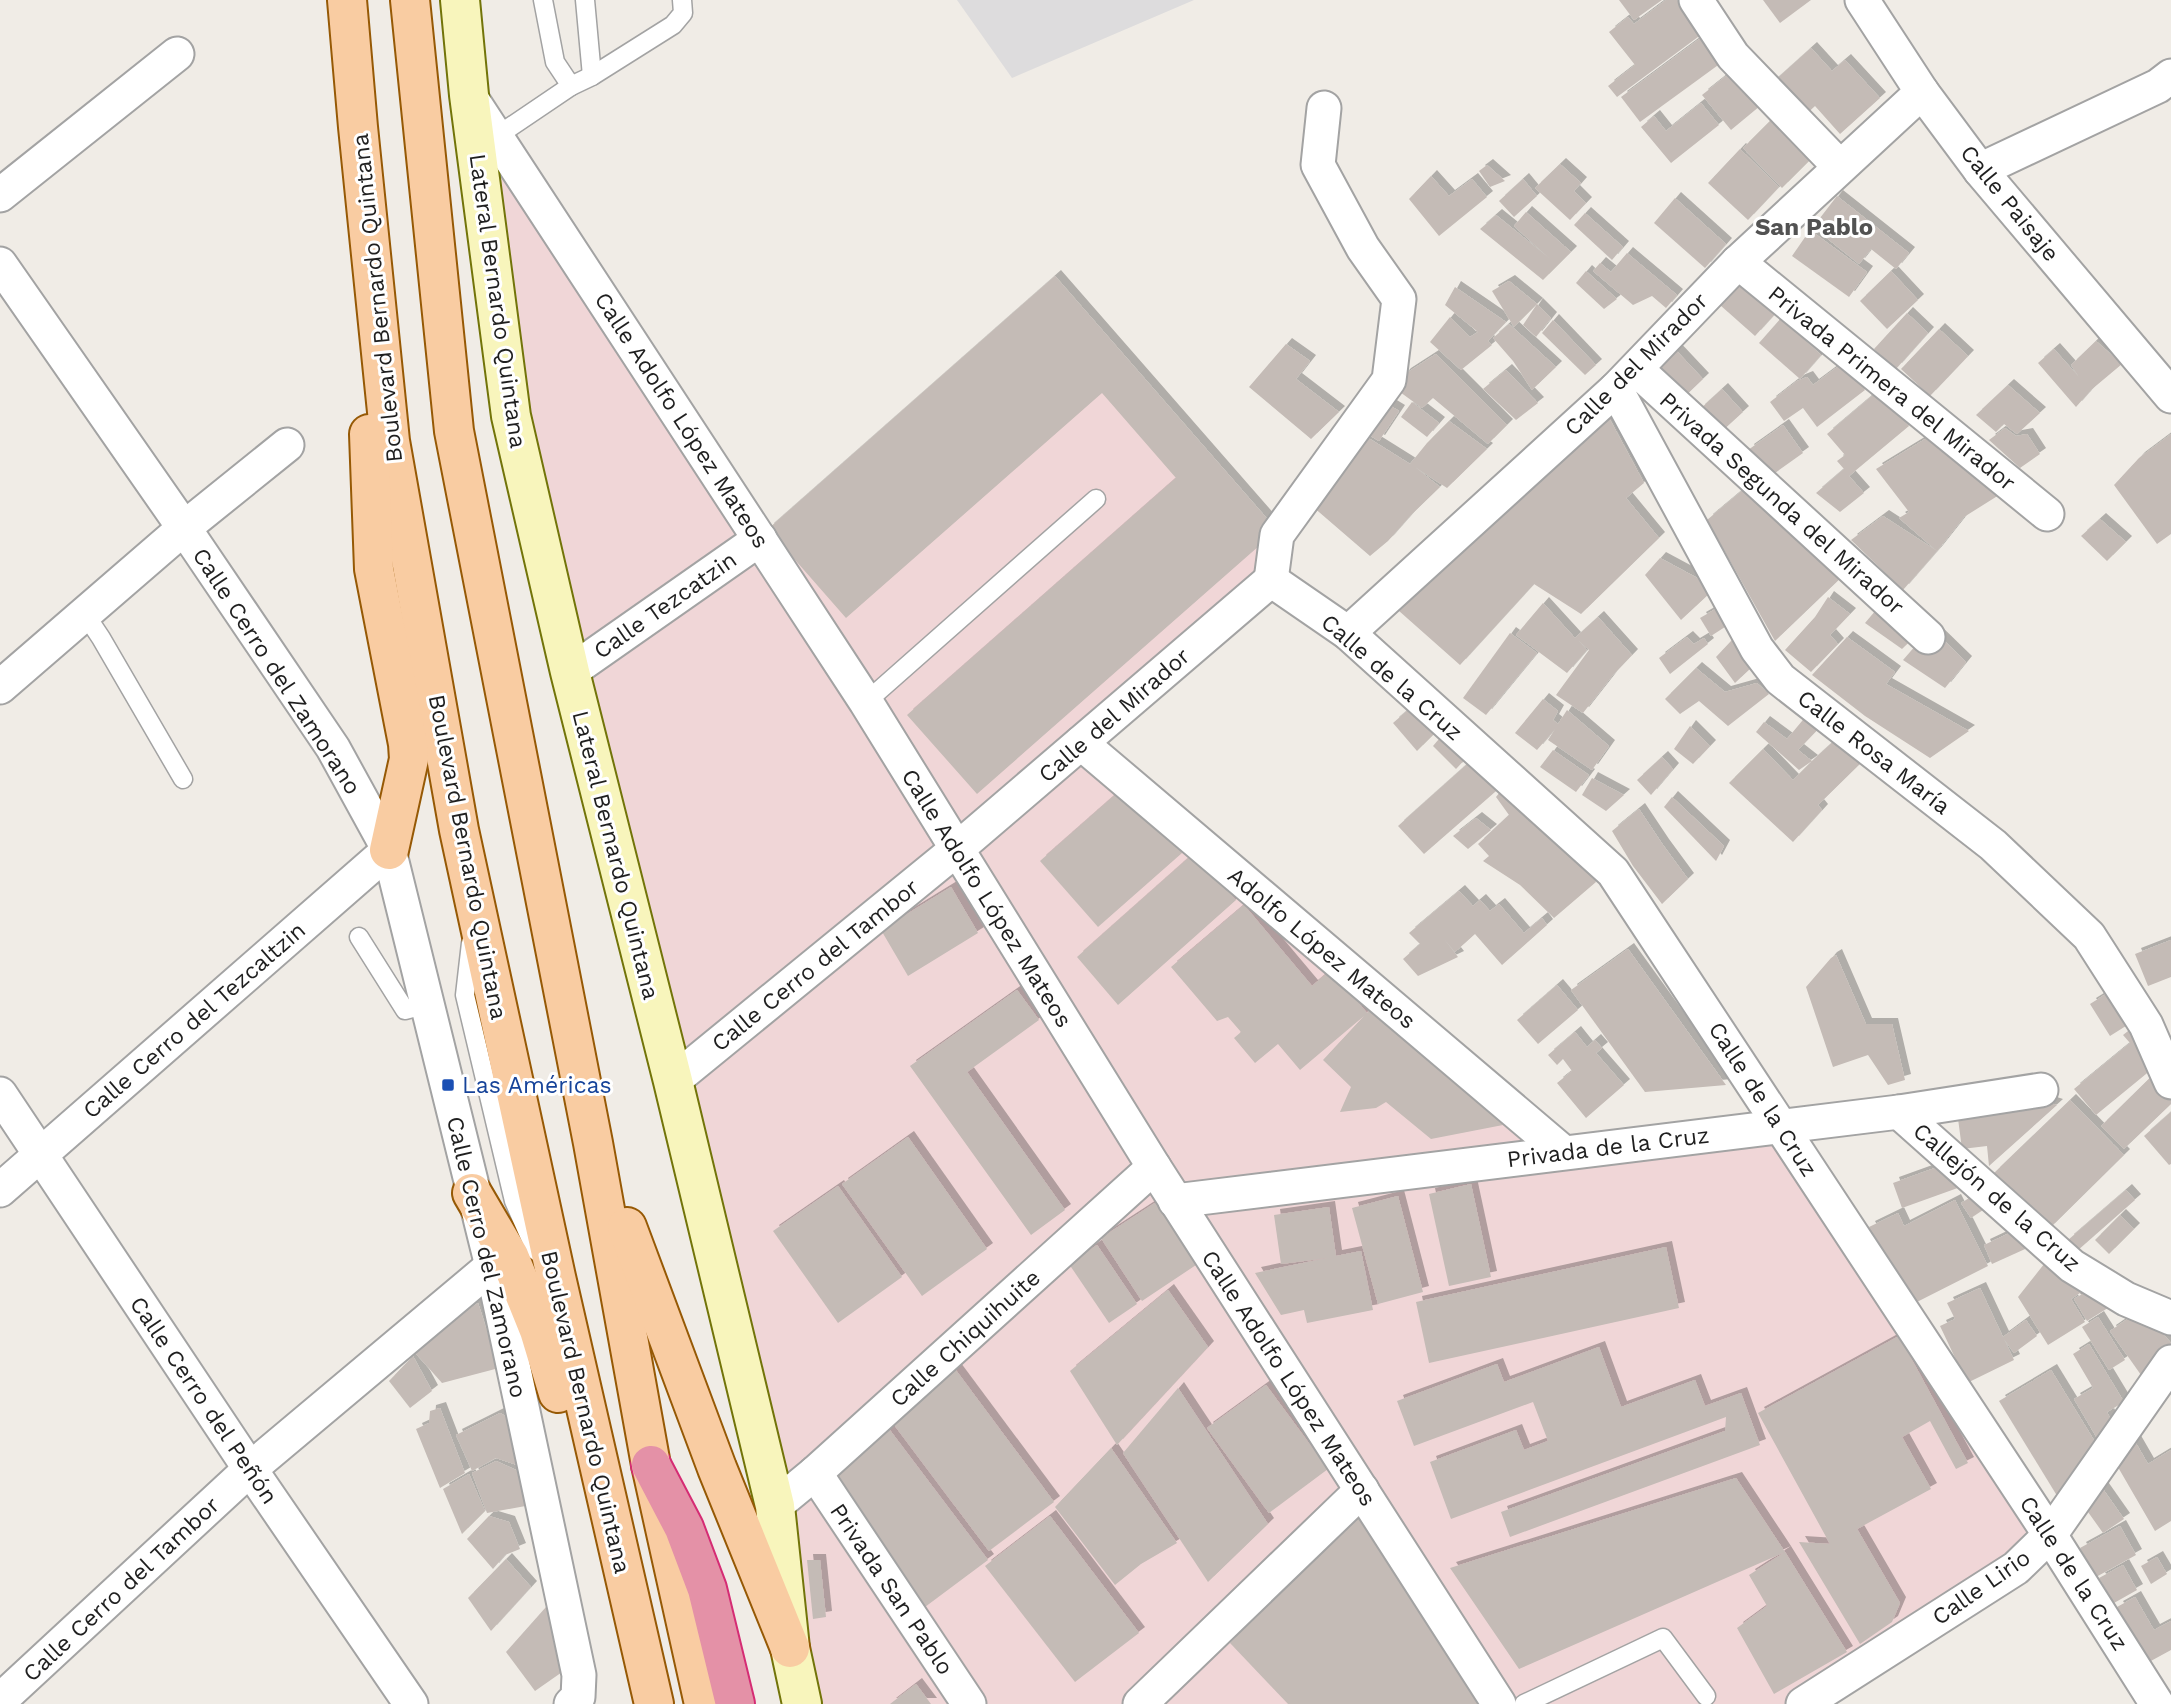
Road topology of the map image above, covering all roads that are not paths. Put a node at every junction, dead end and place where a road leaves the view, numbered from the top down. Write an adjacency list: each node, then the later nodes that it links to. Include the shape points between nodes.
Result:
1 (347, 0): 22 (main road, Boulevard Bernardo Quintana)
2 (410, 0): 49 (main road, via 454,431)
3 (460, 0): 14 (street, Lateral Bernardo Quintana)
4 (544, 0): 11 (lane, via 555,62)
5 (585, 0): 10 (lane)
6 (682, 0): 10 (lane, via 683,13 673,25)
7 (1696, 0): 17 (street, via 1733,56)
8 (1862, 0): 13 (street, Calle Paisaje)
9 (177, 54): 19 (street)
10 (592, 76): 11 (lane)
11 (571, 86): 16 (lane)
12 (2167, 88): 18 (street)
13 (1922, 92): 17 (street, Calle del Mirador); 18 (street, Calle Paisaje)
14 (469, 95): 16 (street, Calle Adolfo López Mateos); 34 (street, Lateral Bernardo Quintana, via 511,416)
15 (1324, 108): 30 (street, via 1318,165 1363,248 1399,299 1389,380 1277,535)
16 (496, 136): 29 (street, Calle Adolfo López Mateos)
17 (1840, 167): 20 (street, Calle del Mirador)
18 (1980, 170): 24 (street, Calle Paisaje)
19 (0, 195)
20 (1738, 262): 23 (street, Calle del Mirador); 27 (street, Privada Primera del Mirador)
21 (0, 264): 28 (street, Calle Cerro del Zamorano)
22 (376, 300): 40 (main road, via 369,436 374,569 409,759); 65 (main road, Boulevard Bernardo Quintana, via 390,441 460,830)
23 (1626, 379): 32 (street, Calle del Mirador); 33 (street, Privada Segunda del Mirador); 44 (street, Calle Rosa María, via 1764,659 1780,678 1993,845 2089,936 2146,1025)
24 (2171, 396)
25 (287, 444): 28 (street)
26 (1096, 499): 36 (lane)
27 (2047, 514)
28 (184, 528): 31 (street); 40 (street, Calle Cerro del Zamorano, via 333,748)
29 (760, 538): 34 (street, Calle Tezcatzin); 36 (street, Calle Adolfo López Mateos)
30 (1271, 580): 32 (street, Calle de la Cruz); 37 (street, Calle del Mirador)
31 (85, 614): 35 (street); 38 (lane)
32 (1348, 633): 48 (street, Calle de la Cruz, via 1614,872)
33 (1928, 637)
34 (569, 671): 43 (street, Lateral Bernardo Quintana)
35 (0, 687)
36 (866, 702): 39 (street, Calle Adolfo López Mateos)
37 (1081, 743): 39 (street, Calle del Mirador); 50 (street, Adolfo López Mateos)
38 (183, 779)
39 (957, 849): 43 (street, Calle Cerro del Tambor); 52 (street, Calle Adolfo López Mateos)
40 (389, 850): 42 (street, Calle Cerro del Zamorano); 51 (street, Calle Cerro del Tezcaltzin)
41 (359, 937): 42 (lane, via 405,1010)
42 (428, 1004): 54 (street, Calle Cerro del Zamorano)
43 (673, 1081): 63 (street, Lateral Bernardo Quintana)
44 (2171, 1082)
45 (2041, 1090): 47 (street, Privada de la Cruz)
46 (0, 1094): 51 (street, Calle Cerro del Peñón)
47 (1899, 1112): 48 (street, Privada de la Cruz); 57 (street, Callejón de la Cruz, via 2072,1266 2126,1299)
48 (1781, 1125): 50 (street, Privada de la Cruz); 64 (street, Calle de la Cruz)
49 (593, 1143): 59 (main road); 66 (main road)
50 (1563, 1152): 55 (street, Privada de la Cruz)
51 (40, 1154): 53 (street, Calle Cerro del Tezcaltzin); 60 (street, Calle Cerro del Peñón)
52 (1154, 1167): 55 (street, Calle Adolfo López Mateos); 61 (street, Calle Chiquihuite)
53 (0, 1190)
54 (472, 1193): 56 (street, Calle Cerro del Zamorano); 65 (main road, via 514,1268 539,1330 570,1437)
55 (1175, 1201): 62 (street, Calle Adolfo López Mateos)
56 (492, 1266): 60 (street, Calle Cerro del Tambor); 69 (street, Calle Cerro del Zamorano, via 579,1675)
57 (2171, 1318)
58 (2171, 1363): 64 (street, Calle Lirio)
59 (651, 1465): 72 (main road); 73 (highway, via 684,1528 707,1589)
60 (250, 1469): 67 (street, Calle Cerro del Tambor); 70 (street, Calle Cerro del Peñón)
61 (815, 1474): 63 (street, Calle Chiquihuite); 75 (street, Privada San Pablo)
62 (1362, 1490): 76 (street); 77 (street, Calle Adolfo López Mateos)
63 (775, 1506): 66 (street, Lateral Bernardo Quintana)
64 (2050, 1535): 79 (street, Calle Lirio, via 2016,1568); 80 (street, Calle de la Cruz)
65 (614, 1539): 71 (main road, Boulevard Bernardo Quintana)
66 (790, 1648): 74 (street, Lateral Bernardo Quintana)
67 (7, 1694)
68 (1706, 1696): 78 (lane, via 1663,1638)
69 (574, 1700)
70 (411, 1704)
71 (654, 1704)
72 (704, 1704)
73 (735, 1704)
74 (802, 1704)
75 (969, 1704)
76 (1140, 1704)
77 (1499, 1704)
78 (1524, 1704)
79 (1803, 1704)
80 (2158, 1704)

